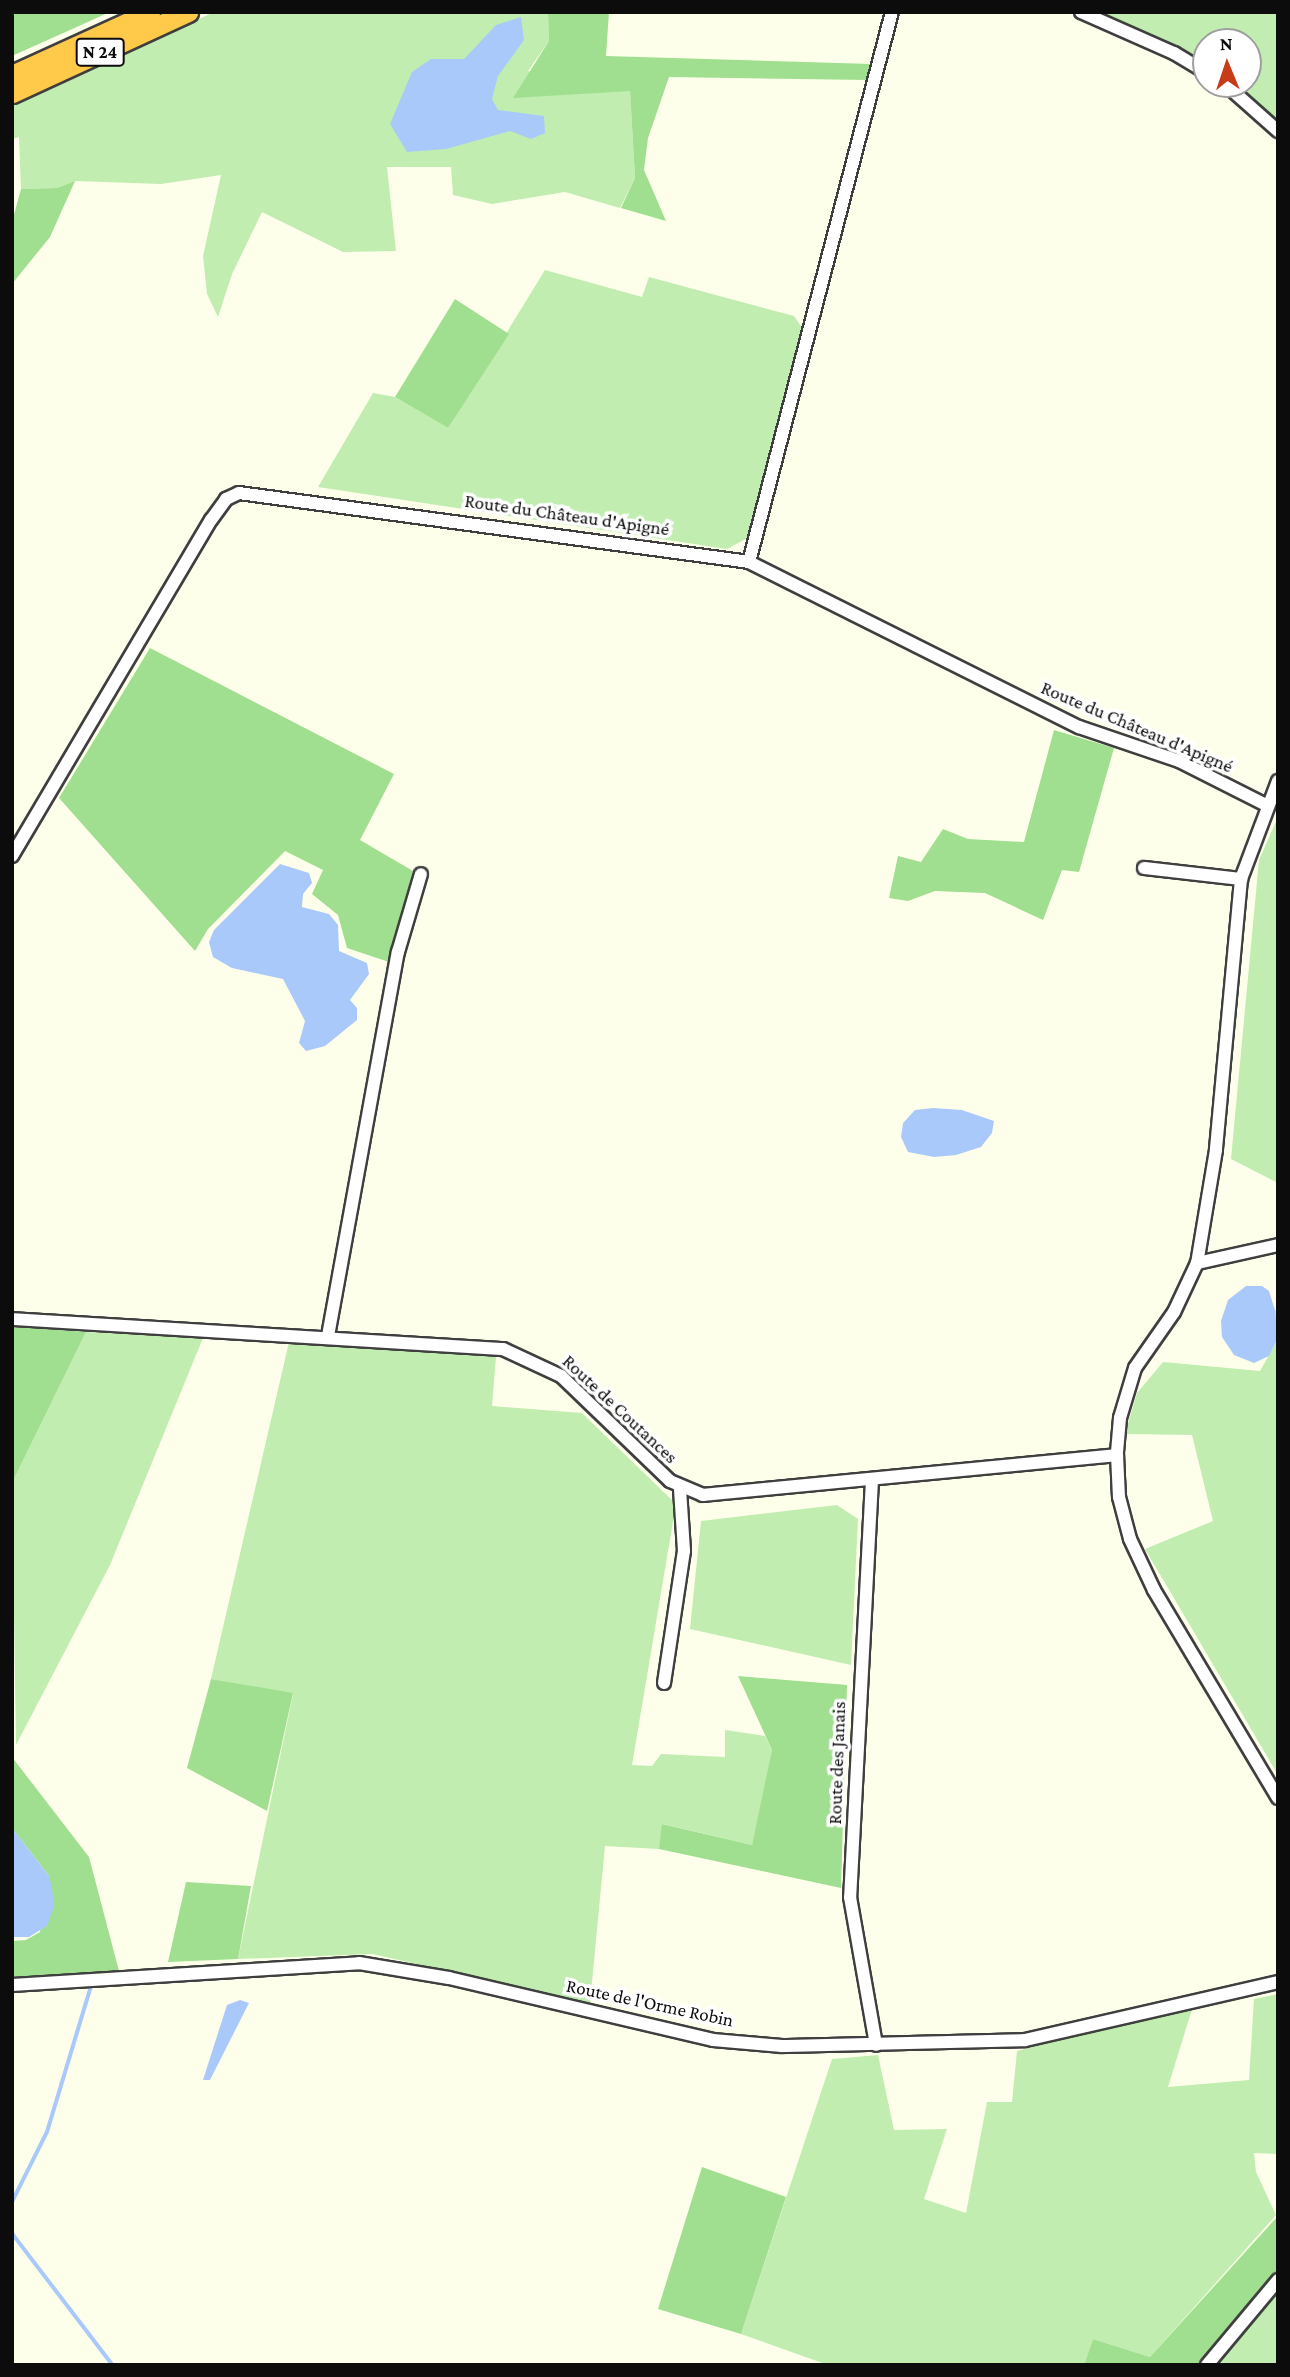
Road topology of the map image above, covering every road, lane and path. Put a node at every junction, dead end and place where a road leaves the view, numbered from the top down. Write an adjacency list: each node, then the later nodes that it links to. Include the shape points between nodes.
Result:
1 (150, 12): 6 (highway, N 24)
2 (188, 12): 7 (highway, N 24)
3 (892, 12): 10 (street)
4 (1081, 12): 5 (street)
5 (1192, 64)
6 (12, 75)
7 (12, 93)
8 (1241, 98): 9 (street)
9 (1278, 131)
10 (749, 562): 12 (street, Route du Château d'Apigné, via 1079,727 1179,761); 13 (street, Route du Château d'Apigné, via 239,493 226,499 211,520)
11 (1278, 781): 12 (street)
12 (1266, 806): 16 (street)
13 (12, 856)
14 (1144, 868): 16 (street)
15 (421, 874): 20 (street, via 398,952)
16 (1241, 879): 18 (street, via 1216,1150)
17 (1278, 1245): 18 (street)
18 (1197, 1263): 21 (street, via 1174,1312 1135,1368 1120,1419)
19 (12, 1319): 20 (street, Route de Coutances)
20 (328, 1336): 23 (street, Route de Coutances, via 503,1349 535,1360 561,1376)
21 (1116, 1455): 22 (street, Route de Coutances); 25 (street, via 1119,1497 1130,1539 1154,1590)
22 (872, 1480): 23 (street, Route de Coutances, via 727,1494); 28 (street, Route des Janais, via 850,1897)
23 (680, 1489): 24 (street, via 684,1551)
24 (664, 1683)
25 (1278, 1798)
26 (1278, 1982): 28 (street, Route de l'Orme Robin, via 1025,2040)
27 (12, 1985): 28 (street, Route de l'Orme Robin, via 359,1963 449,1978 713,2040 782,2046)
28 (876, 2045)
29 (1278, 2280): 30 (street)
30 (1207, 2365)

